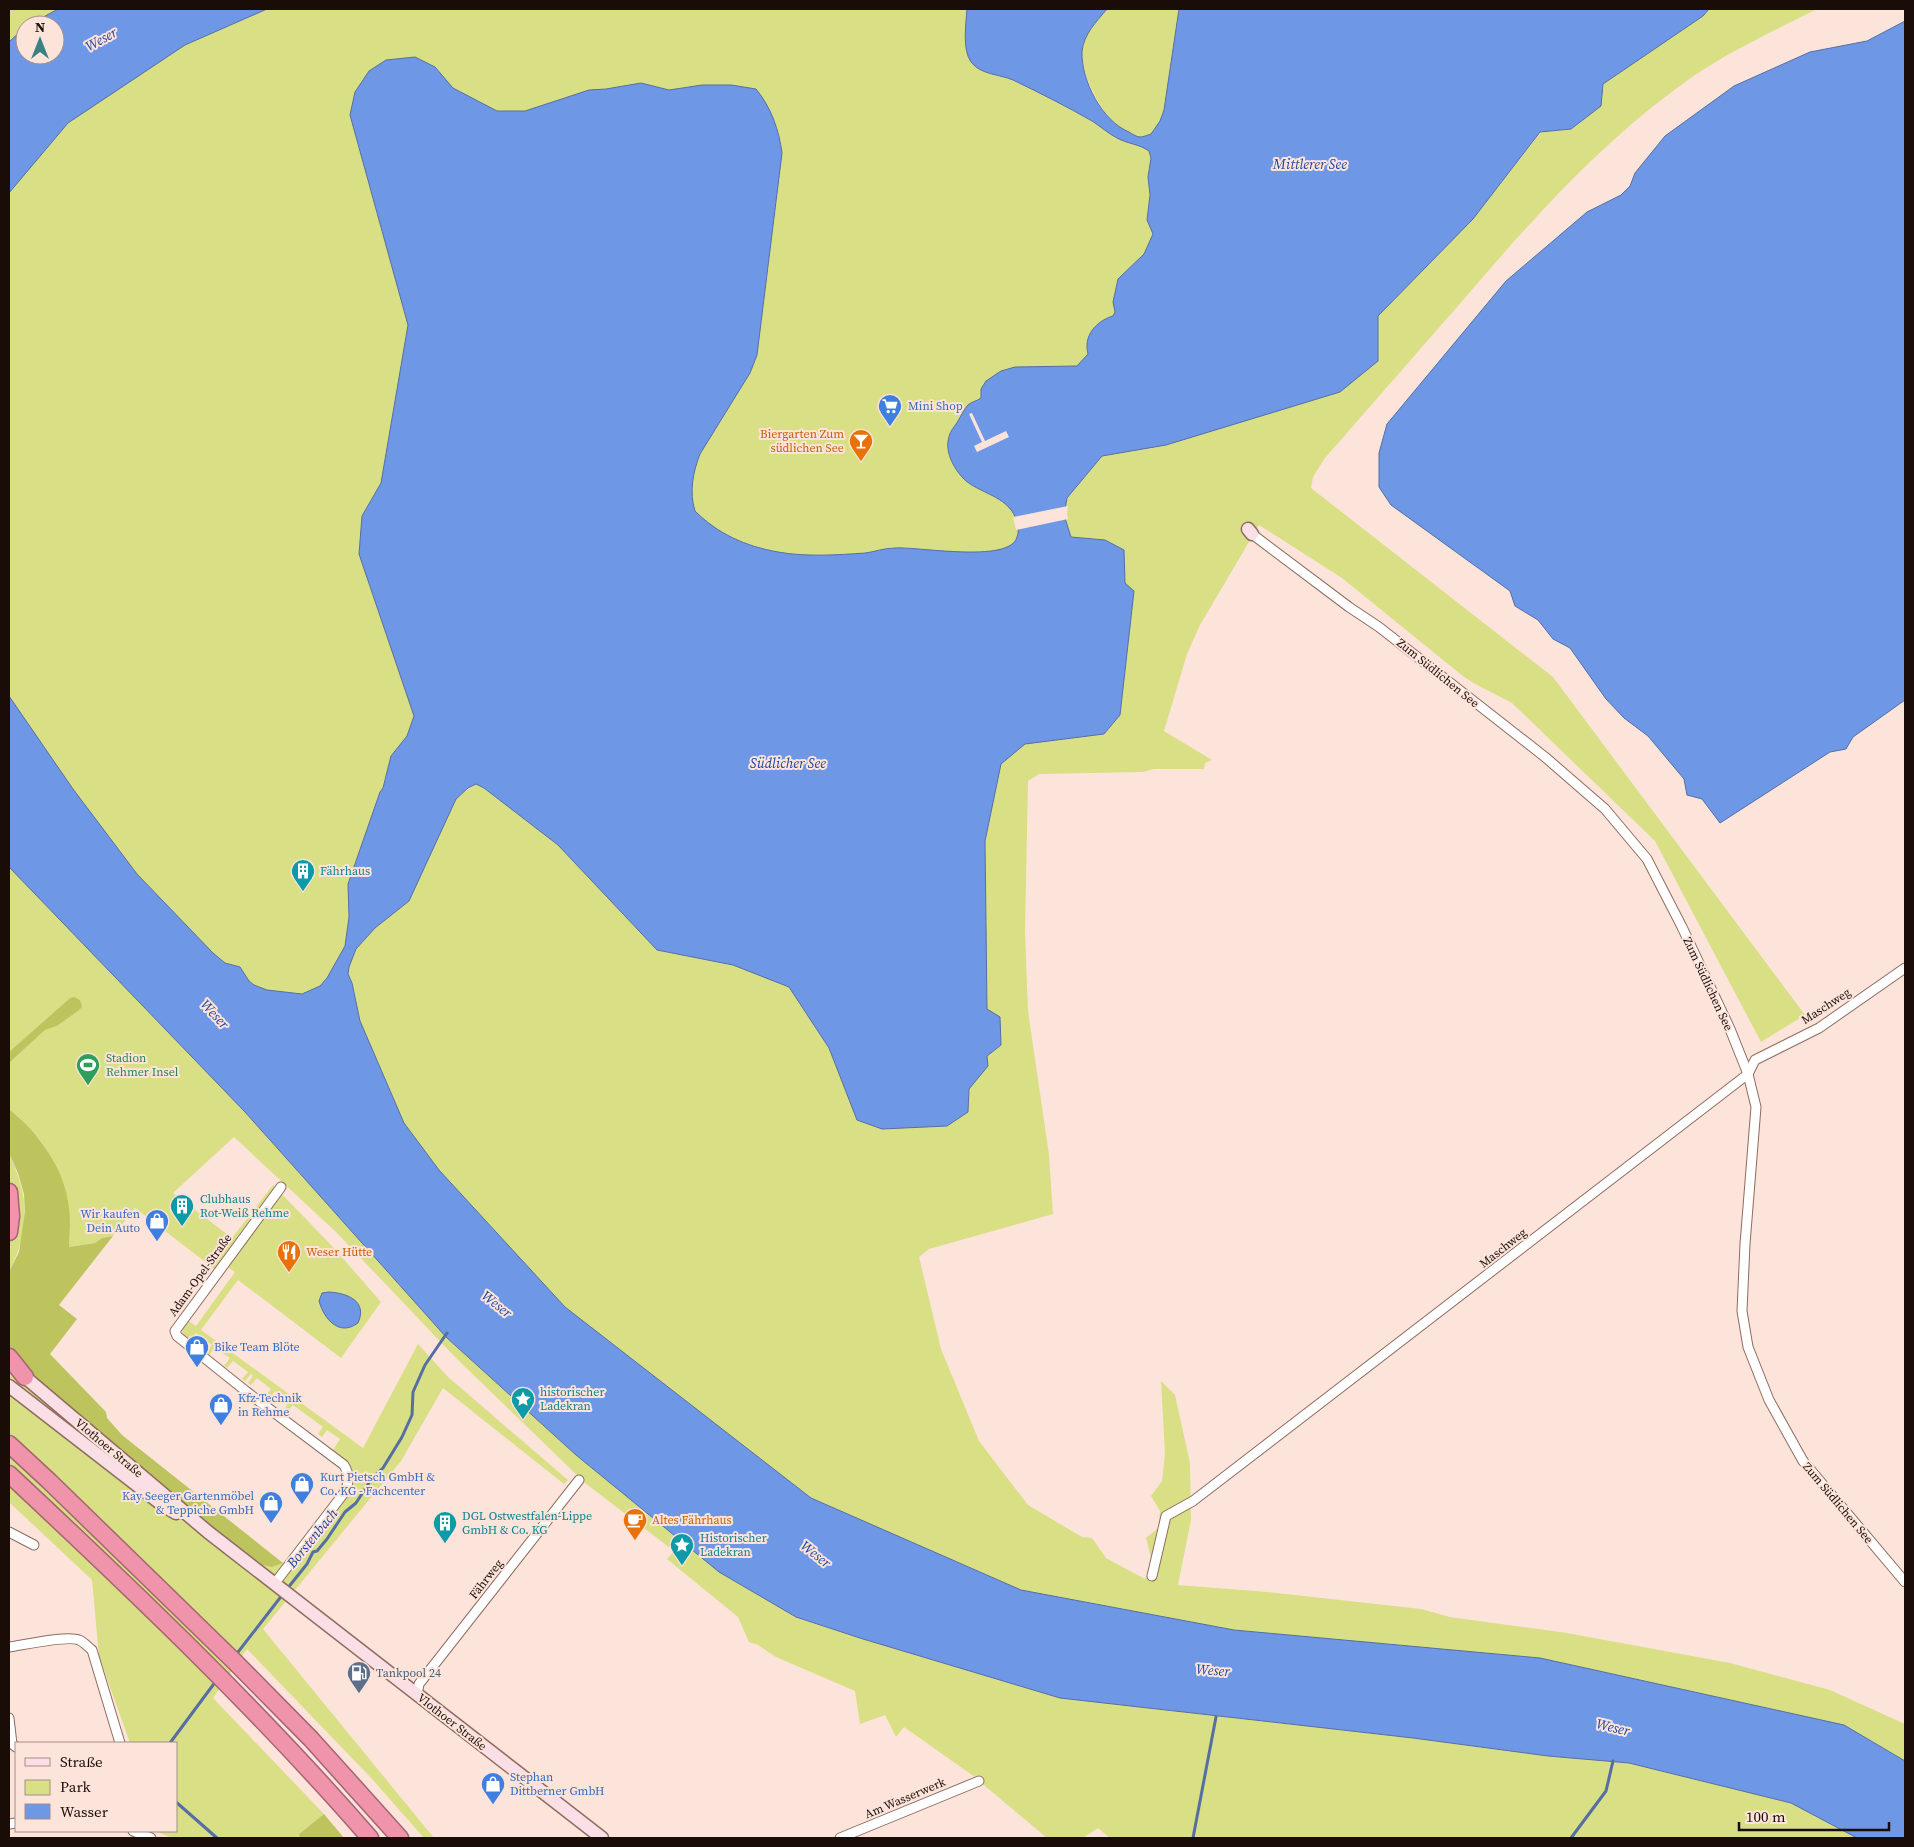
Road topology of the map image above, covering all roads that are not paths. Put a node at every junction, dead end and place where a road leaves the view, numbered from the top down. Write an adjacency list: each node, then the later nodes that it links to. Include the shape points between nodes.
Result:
1 (1250, 531): 3 (street, Zum Südlichen See, via 1380,627 1545,757 1605,809 1647,858 1730,1029)
2 (1905, 968): 3 (street, Maschweg, via 1819,1028 1755,1060)
3 (1748, 1074): 19 (street, Maschweg, via 1201,1495 1166,1516); 20 (street, Zum Südlichen See, via 1756,1107 1742,1311 1748,1347 1769,1400 1803,1461)
4 (281, 1187): 21 (street, Adam-Opel-Straße, via 175,1331 177,1336 247,1392 344,1465 348,1472 344,1493)
5 (9, 1192): 6 (highway)
6 (9, 1232)
7 (9, 1358): 9 (highway)
8 (9, 1365): 9 (main road, Vlothoer Straße)
9 (25, 1377): 17 (main road, Vlothoer Straße)
10 (9, 1386): 17 (main road, Vlothoer Straße, via 164,1506)
11 (9, 1444): 31 (highway, via 232,1659 311,1739)
12 (9, 1474): 15 (highway)
13 (579, 1480): 23 (street, Fährweg, via 419,1684)
14 (9, 1481): 15 (highway)
15 (29, 1493): 30 (highway, via 219,1676)
16 (9, 1532): 18 (street)
17 (208, 1532): 21 (main road, Vlothoer Straße)
18 (34, 1544)
19 (1152, 1576)
20 (1905, 1582)
21 (275, 1583): 23 (main road, Vlothoer Straße)
22 (9, 1647): 25 (street, via 74,1639 92,1650)
23 (417, 1695): 32 (main road, Vlothoer Straße)
24 (9, 1718): 26 (street)
25 (120, 1742)
26 (15, 1746)
27 (979, 1781): 33 (street, Am Wasserwerk)
28 (136, 1832): 29 (street)
29 (151, 1838)
30 (370, 1838)
31 (400, 1838)
32 (602, 1838)
33 (840, 1838)

